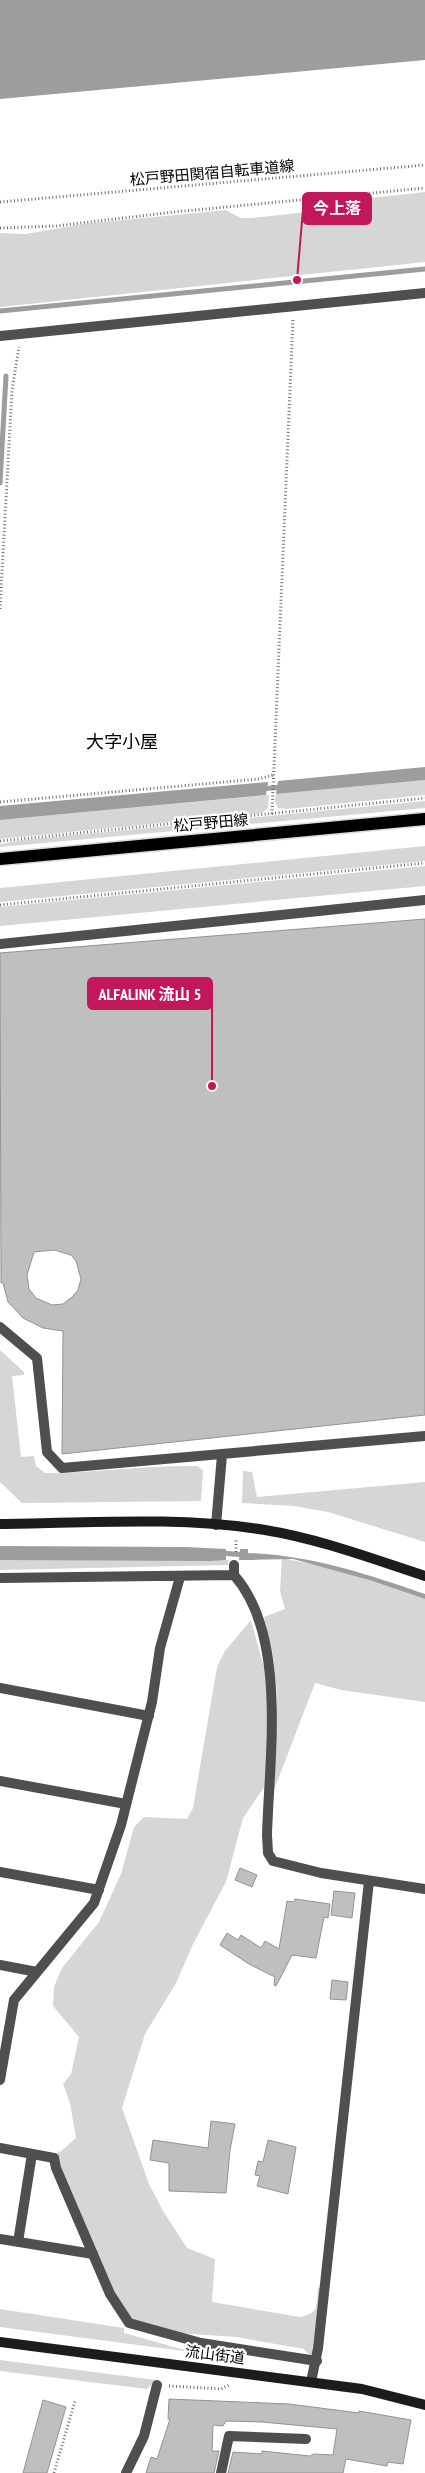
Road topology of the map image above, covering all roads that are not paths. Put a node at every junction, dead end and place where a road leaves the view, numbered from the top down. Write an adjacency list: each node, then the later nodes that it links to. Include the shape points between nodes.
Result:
1 (425, 293): 2 (street)
2 (0, 336)
3 (425, 818): 4 (main road, 松戸野田線)
4 (0, 859)
5 (425, 900): 6 (street)
6 (0, 944)
7 (0, 1327): 9 (street, via 37,1358 47,1452 62,1468)
8 (425, 1436): 9 (street)
9 (222, 1454): 11 (street)
10 (0, 1524): 11 (street)
11 (216, 1524): 12 (street, via 312,1540)
12 (425, 1576)
13 (180, 1577): 14 (street); 16 (street, via 160,1648); 20 (street, via 234,1570 258,1617 272,1691 268,1852 273,1861)
14 (0, 1578)
15 (0, 1688): 16 (street)
16 (149, 1716): 18 (street)
17 (0, 1781): 18 (street)
18 (126, 1804): 22 (street)
19 (0, 1872): 22 (street)
20 (369, 1881): 21 (street); 33 (street)
21 (425, 1888)
22 (99, 1890): 24 (street, via 94,1904)
23 (0, 1965): 24 (street)
24 (37, 1972): 25 (street, via 14,2000)
25 (2, 2057): 26 (street)
26 (0, 2080)
27 (0, 2148): 28 (street)
28 (32, 2154): 30 (street); 31 (street, via 54,2158)
29 (0, 2239): 30 (street)
30 (18, 2242): 31 (street)
31 (93, 2254): 33 (street, via 110,2294 129,2323 201,2343)
32 (0, 2342): 34 (street, 流山街道)
33 (316, 2361): 34 (street)
34 (311, 2382): 36 (street, 流山街道, via 362,2389)
35 (157, 2385): 38 (street, via 144,2436)
36 (425, 2405)
37 (306, 2439): 39 (street, via 229,2436)
38 (126, 2473)
39 (221, 2473)

